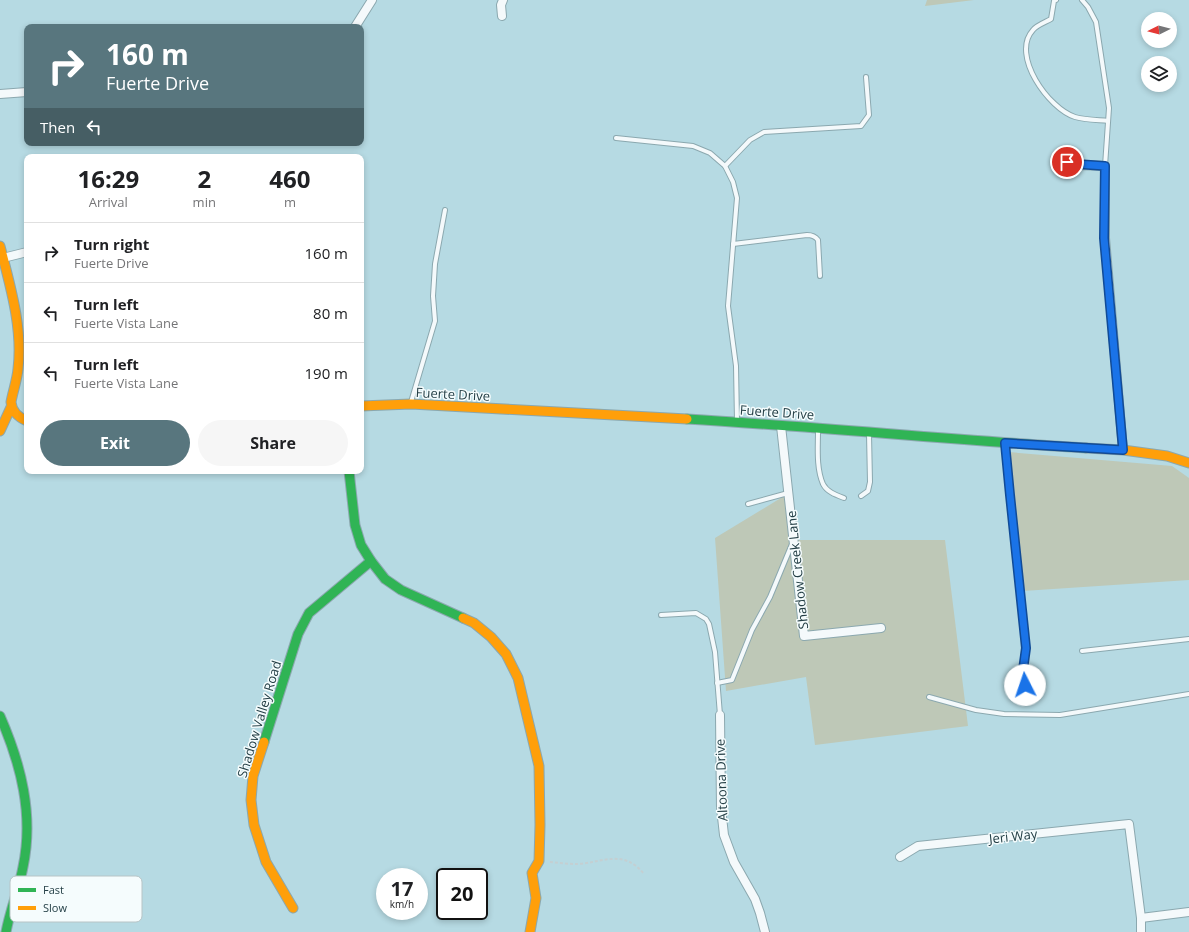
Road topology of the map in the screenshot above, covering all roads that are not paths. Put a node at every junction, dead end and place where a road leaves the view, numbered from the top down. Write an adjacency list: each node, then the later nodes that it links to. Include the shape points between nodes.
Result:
1 (372, 0): 6 (street)
2 (503, 0): 5 (street)
3 (1056, 0): 10 (lane, via 1051,19 1033,30 1029,37 1026,46 1030,69 1044,93 1058,107 1074,117)
4 (1082, 0): 10 (lane, via 1096,22 1109,108)
5 (502, 16)
6 (357, 24)
7 (866, 77): 13 (lane, via 869,115 861,126 764,132 750,140)
8 (24, 92): 9 (street)
9 (0, 94)
10 (1108, 121): 14 (lane)
11 (616, 138): 13 (lane, via 693,146 710,153)
12 (1059, 159): 14 (street, via 1076,164)
13 (725, 166): 16 (lane, via 737,198)
14 (1105, 166): 31 (street, via 1104,238)
15 (445, 210): 21 (lane, via 435,264 434,321)
16 (733, 244): 20 (lane, via 812,235 818,240); 25 (lane, via 728,306 736,366)
17 (0, 246): 19 (street)
18 (24, 253): 19 (street)
19 (3, 258): 23 (street, via 16,318 19,351)
20 (820, 276)
21 (411, 404): 22 (street, Fuerte Drive); 25 (street, Fuerte Drive)
22 (364, 406)
23 (11, 407): 24 (street, via 16,415); 28 (street)
24 (24, 419)
25 (737, 422): 26 (street, Fuerte Drive)
26 (781, 426): 27 (street, Fuerte Drive); 34 (street, Shadow Creek Lane)
27 (818, 428): 29 (street, Fuerte Drive); 36 (lane, via 820,471 824,485 833,494)
28 (0, 431)
29 (869, 431): 30 (street, Fuerte Drive); 35 (lane, via 870,482 868,491)
30 (1005, 443): 31 (street, Fuerte Drive); 45 (lane, via 1026,648 1023,670)
31 (1123, 450): 32 (street, Fuerte Drive, via 1167,456)
32 (1189, 463)
33 (349, 474): 39 (street, via 354,525)
34 (788, 493): 37 (lane); 38 (street, Shadow Creek Lane)
35 (861, 496)
36 (844, 498)
37 (748, 504)
38 (793, 540): 41 (street, Shadow Creek Lane, via 804,636); 44 (lane, via 732,680)
39 (371, 561): 52 (street, Shadow Valley Road, via 309,613 298,634 253,776 250,800 256,833 266,862); 57 (street, via 385,579 401,590 474,623 483,630 499,645 518,678 539,766 539,861 532,873 536,898)
40 (661, 615): 44 (lane, via 696,613 706,619 715,652)
41 (881, 628)
42 (1189, 639): 43 (lane)
43 (1082, 651)
44 (717, 683): 48 (lane)
45 (1025, 685)
46 (1189, 694): 47 (lane, via 1060,715 1004,714 976,710)
47 (929, 697)
48 (720, 715): 58 (street, Altoona Drive, via 720,808 724,835 734,862 755,898)
49 (0, 716): 51 (street, via 18,761 27,802 26,838)
50 (900, 858): 55 (street, Jeri Way, via 918,846 1129,824)
51 (20, 876)
52 (293, 908)
53 (1189, 912): 55 (street)
54 (10, 916): 56 (street)
55 (1141, 918): 59 (street)
56 (6, 932)
57 (530, 932)
58 (765, 932)
59 (1141, 932)

